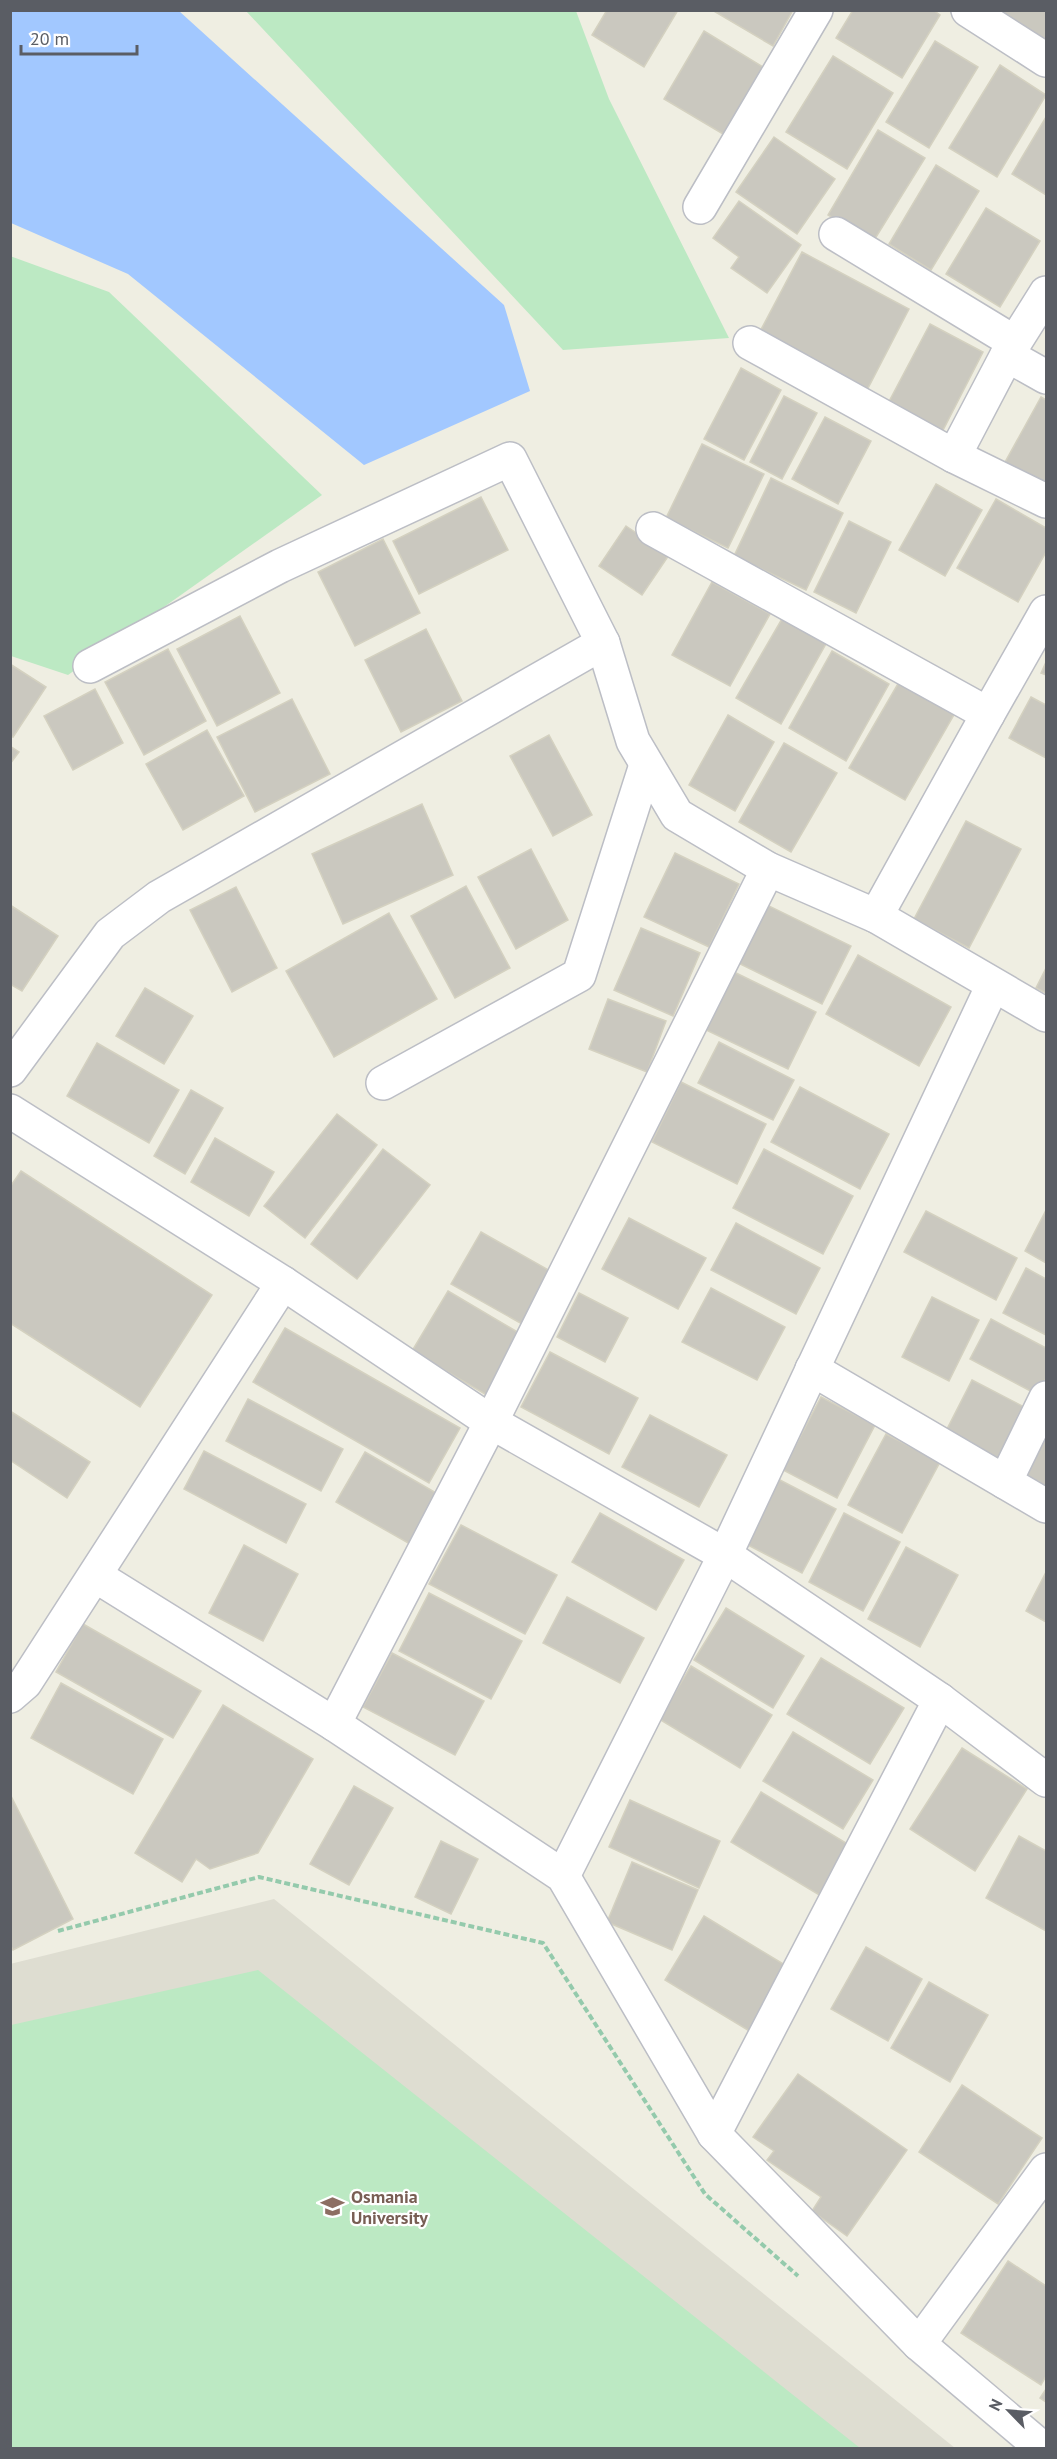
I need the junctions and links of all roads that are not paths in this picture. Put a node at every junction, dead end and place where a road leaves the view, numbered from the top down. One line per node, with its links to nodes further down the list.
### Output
1 (816, 10): 4 (street)
2 (968, 10): 3 (street)
3 (1047, 60)
4 (700, 207)
5 (836, 234): 8 (street)
6 (1047, 293): 8 (street)
7 (750, 343): 10 (street)
8 (1010, 349): 9 (street); 10 (street)
9 (1047, 377)
10 (954, 456): 11 (street)
11 (1047, 501)
12 (653, 529): 16 (street)
13 (1047, 612): 16 (street)
14 (603, 643): 15 (street); 17 (street); 22 (street)
15 (90, 666)
16 (988, 714): 19 (street)
17 (646, 765): 18 (street); 23 (street)
18 (768, 869): 19 (street); 28 (street)
19 (876, 916): 20 (street)
20 (993, 985): 21 (street); 26 (street)
21 (1047, 1015)
22 (10, 1070)
23 (383, 1083)
24 (10, 1111): 25 (street)
25 (283, 1284): 28 (street); 32 (street)
26 (812, 1369): 29 (street); 31 (street)
27 (1047, 1398): 29 (street)
28 (491, 1422): 31 (street); 35 (street)
29 (1005, 1482): 30 (street)
30 (1047, 1506)
31 (725, 1555): 34 (street); 37 (street)
32 (96, 1576): 33 (street); 35 (street)
33 (10, 1696)
34 (940, 1700): 36 (street); 38 (street)
35 (334, 1724): 37 (street)
36 (1047, 1780)
37 (563, 1876): 38 (street)
38 (714, 2134): 40 (street)
39 (1047, 2170): 40 (street)
40 (919, 2344): 41 (street)
41 (1042, 2448)

